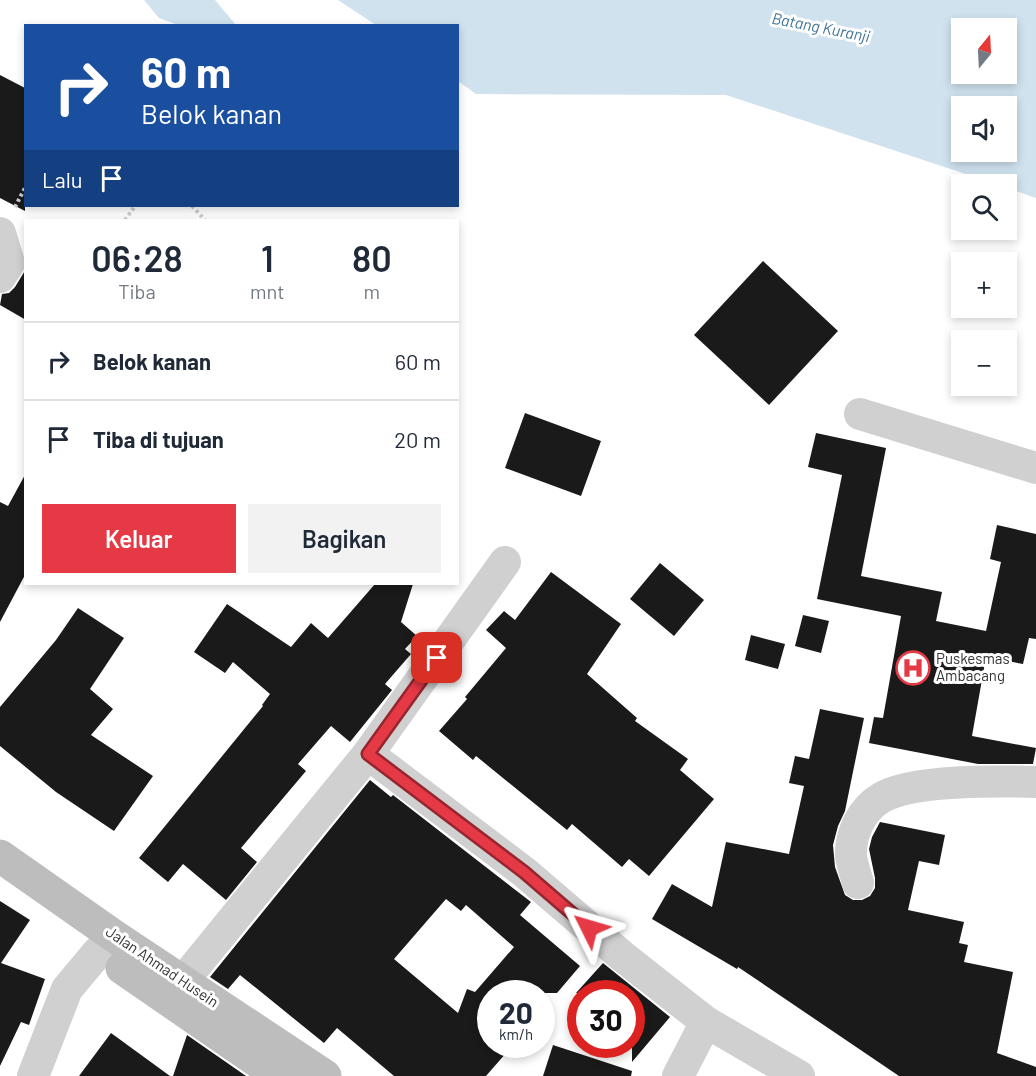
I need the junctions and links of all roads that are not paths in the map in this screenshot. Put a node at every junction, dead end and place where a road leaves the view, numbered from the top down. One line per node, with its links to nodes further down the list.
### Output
1 (0, 232): 2 (street)
2 (0, 277)
3 (860, 414): 4 (street)
4 (1036, 468)
5 (505, 562): 6 (street)
6 (368, 754): 12 (street); 13 (street)
7 (1036, 782): 10 (street)
8 (0, 856): 12 (main road, Jalan Ahmad Husein)
9 (0, 882): 11 (main road, Jalan Ahmad Husein)
10 (858, 883)
11 (98, 952): 14 (street); 15 (main road, Jalan Ahmad Husein)
12 (183, 981): 16 (main road, Jalan Ahmad Husein)
13 (706, 1022): 17 (street); 18 (street)
14 (33, 1076)
15 (279, 1076)
16 (325, 1076)
17 (678, 1076)
18 (799, 1076)

